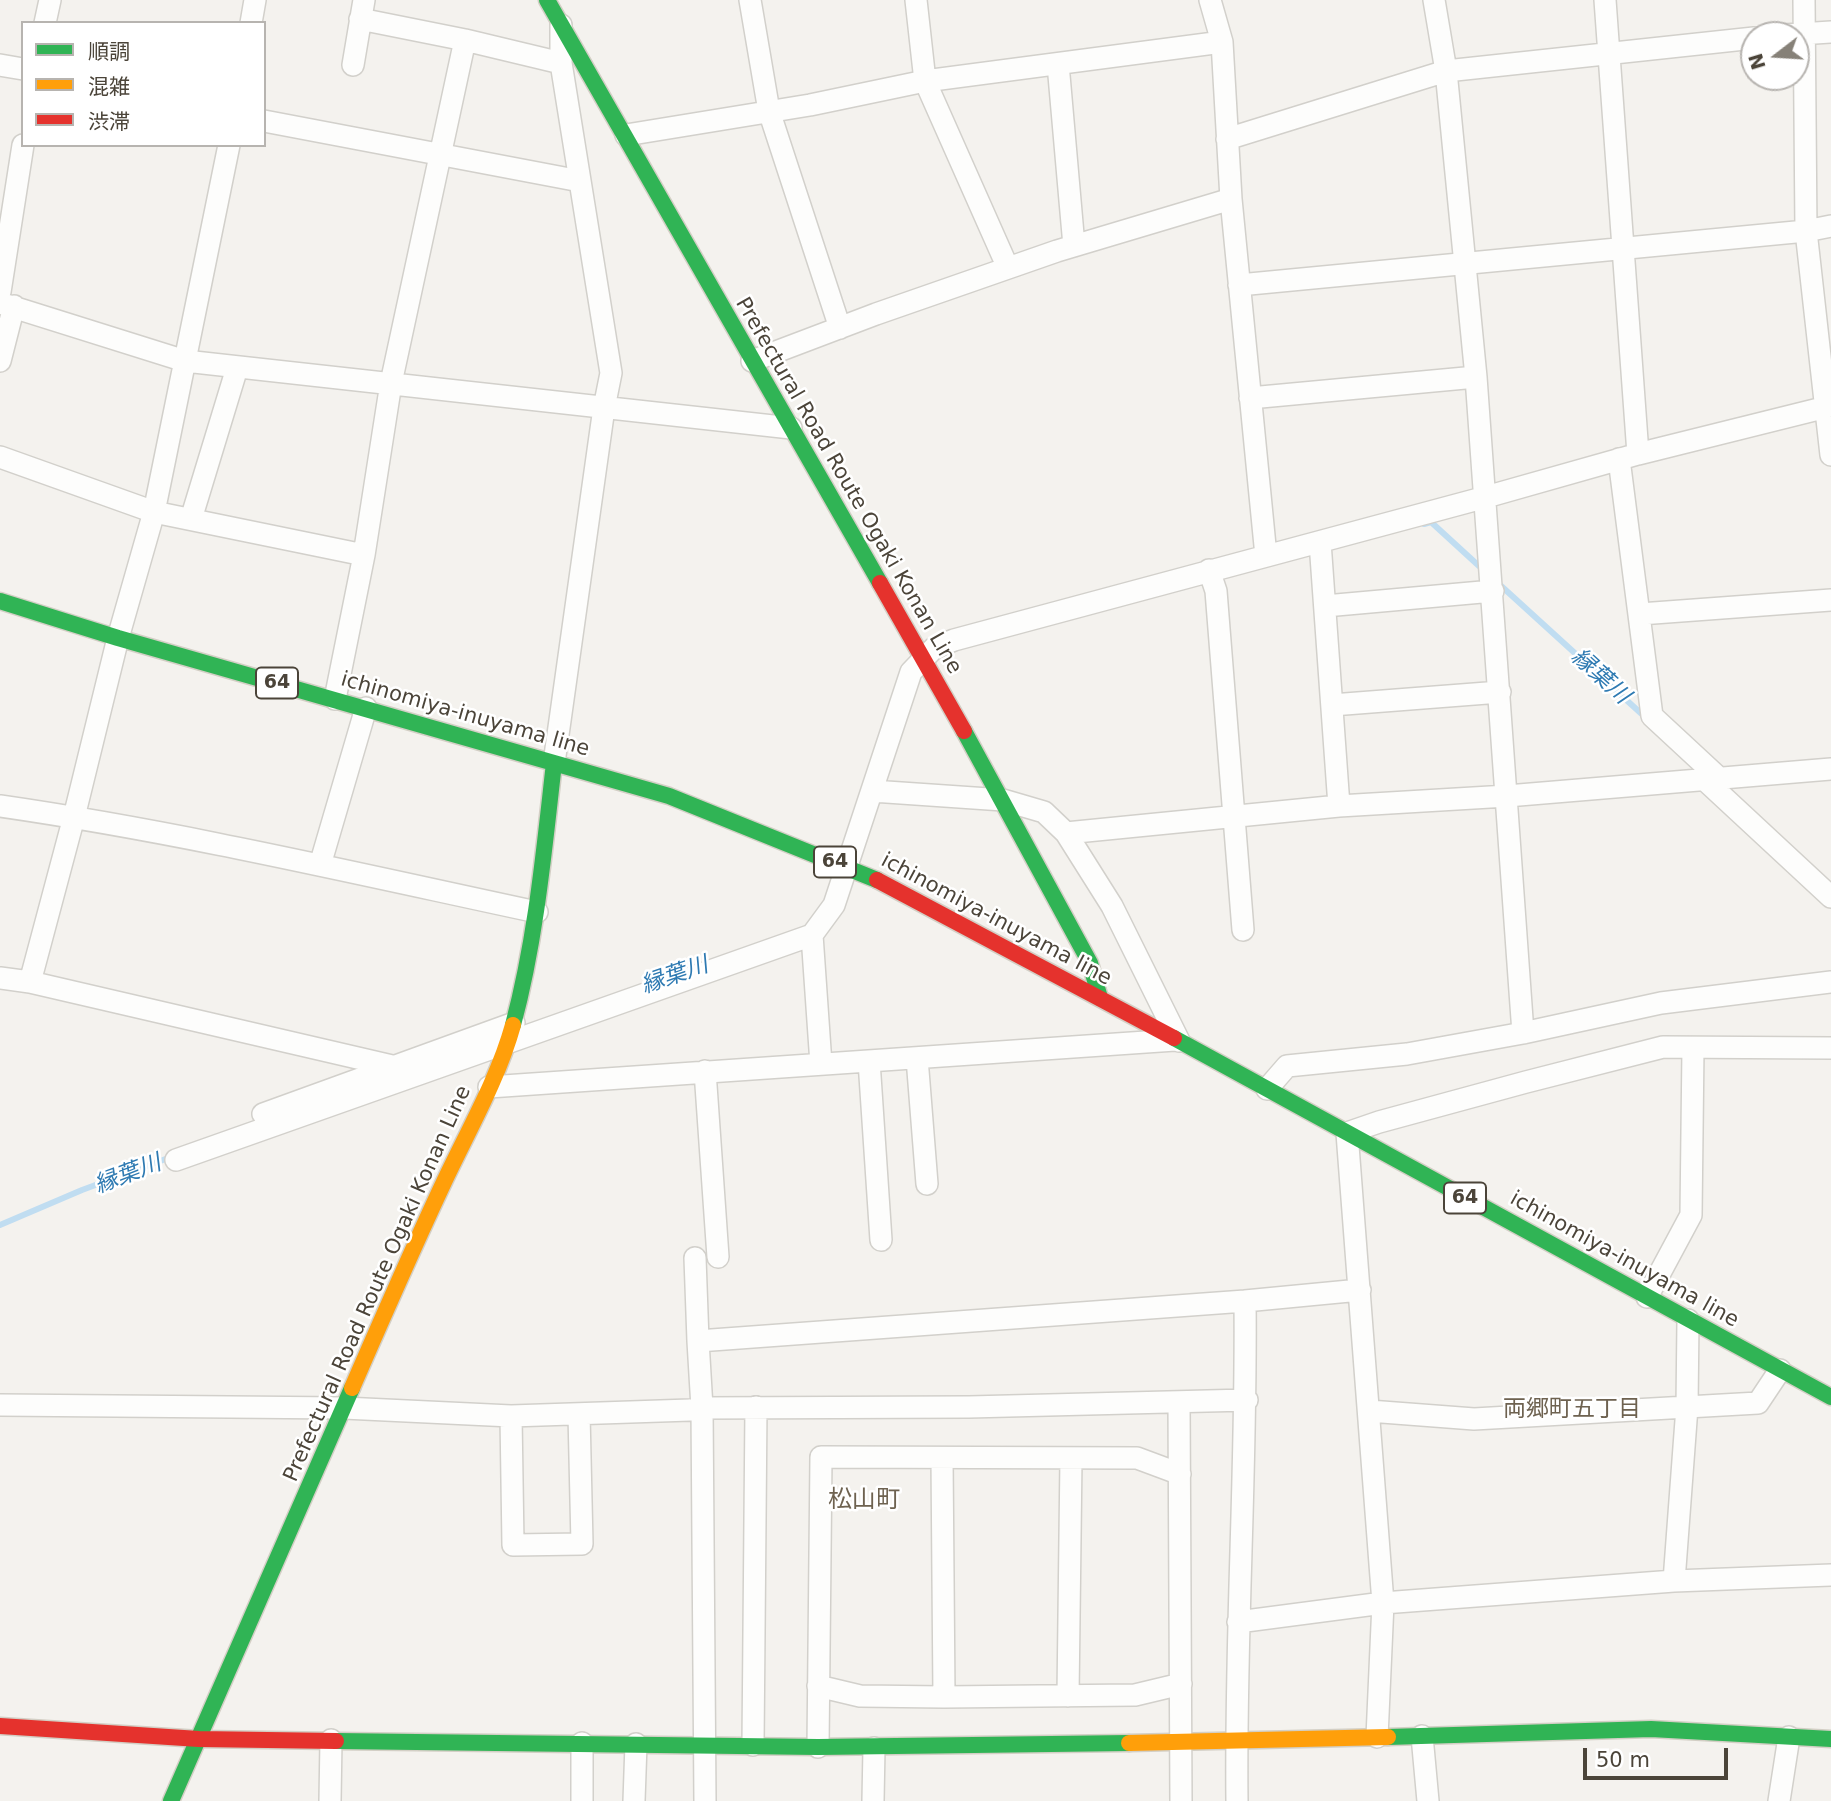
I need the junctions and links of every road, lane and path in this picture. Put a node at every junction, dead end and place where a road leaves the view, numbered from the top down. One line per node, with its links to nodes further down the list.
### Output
1 (50, 0): 11 (street)
2 (255, 0): 12 (street)
3 (547, 0): 14 (main road, Prefectural Road Route Ogaki Konan Line)
4 (750, 0): 29 (street)
5 (916, 0): 27 (street)
6 (1210, 0): 19 (street)
7 (1434, 0): 26 (street)
8 (1605, 0): 20 (street)
9 (1804, 0): 13 (street)
10 (362, 10): 17 (street); 24 (street)
11 (45, 21)
12 (251, 21)
13 (1798, 21)
14 (561, 26): 21 (street); 31 (main road, Prefectural Road Route Ogaki Konan Line)
15 (1831, 32): 16 (street)
16 (1810, 33)
17 (465, 40): 21 (street); 35 (street)
18 (1740, 40): 20 (street)
19 (1222, 41): 22 (street); 32 (street)
20 (1609, 54): 26 (street); 41 (street)
21 (561, 63): 36 (street)
22 (1058, 64): 27 (street); 40 (street)
23 (0, 65): 25 (street)
24 (353, 65)
25 (21, 69)
26 (1446, 71): 32 (street); 42 (street)
27 (925, 81): 29 (street); 43 (street)
28 (1797, 91): 39 (street)
29 (769, 111): 31 (street); 46 (street)
30 (266, 121): 35 (street)
31 (626, 135): 48 (main road, Prefectural Road Route Ogaki Konan Line)
32 (1227, 139): 37 (street)
33 (23, 147): 45 (street)
34 (229, 147): 47 (street)
35 (440, 154): 36 (street); 52 (street)
36 (580, 181): 55 (street)
37 (1231, 199): 40 (street); 44 (street)
38 (1831, 226): 39 (street)
39 (1806, 231): 41 (street); 54 (street)
40 (1074, 246): 43 (street)
41 (1623, 249): 42 (street); 58 (street)
42 (1466, 262): 44 (street); 51 (street)
43 (1008, 268): 46 (street)
44 (1239, 285): 53 (street)
45 (5, 301): 47 (street); 49 (street)
46 (840, 328): 48 (street)
47 (185, 361): 50 (street); 61 (street)
48 (752, 361): 56 (main road, Prefectural Road Route Ogaki Konan Line)
49 (0, 362)
50 (237, 368): 52 (street); 62 (street)
51 (1476, 377): 53 (street); 60 (street)
52 (391, 383): 55 (street); 64 (street)
53 (1250, 398): 65 (street)
54 (1828, 407): 57 (street); 58 (street)
55 (604, 408): 56 (street); 78 (street)
56 (791, 428): 73 (main road, Prefectural Road Route Ogaki Konan Line)
57 (1831, 455)
58 (1628, 456): 60 (street); 71 (street)
59 (0, 457): 61 (street)
60 (1486, 497): 63 (street); 67 (street)
61 (154, 512): 62 (street); 72 (street)
62 (191, 519): 64 (street)
63 (1320, 542): 65 (street); 70 (street)
64 (364, 555): 75 (street)
65 (1266, 556): 66 (street)
66 (1209, 570): 73 (street); 86 (street)
67 (1493, 591): 70 (street); 74 (street)
68 (1831, 600): 71 (street)
69 (0, 601): 72 (main road, ichinomiya-inuyama line / 64)
70 (1325, 606): 76 (street)
71 (1640, 614): 80 (street)
72 (118, 638): 75 (main road, ichinomiya-inuyama line / 64); 87 (street)
73 (922, 658): 81 (street); 83 (main road, Prefectural Road Route Ogaki Konan Line)
74 (1500, 692): 76 (street); 82 (street)
75 (335, 699): 77 (main road, ichinomiya-inuyama line / 64)
76 (1332, 705): 85 (street)
77 (366, 708): 78 (main road, ichinomiya-inuyama line / 64); 89 (street)
78 (554, 764): 90 (main road, ichinomiya-inuyama line / 64); 92 (main road, Prefectural Road Route Ogaki Konan Line)
79 (1831, 769): 80 (street)
80 (1713, 780): 82 (street); 91 (street)
81 (872, 791): 83 (street); 90 (street)
82 (1507, 796): 85 (street); 100 (street)
83 (1003, 800): 88 (street); 98 (main road, Prefectural Road Route Ogaki Konan Line)
84 (0, 806): 87 (street)
85 (1339, 806): 86 (street)
86 (1234, 815): 88 (street); 93 (street)
87 (74, 817): 89 (street); 96 (street)
88 (1066, 833): 101 (street)
89 (320, 865): 92 (street)
90 (848, 867): 94 (street); 98 (main road, ichinomiya-inuyama line / 64)
91 (1831, 897)
92 (537, 912): 99 (main road, Prefectural Road Route Ogaki Konan Line)
93 (1244, 930)
94 (812, 935): 99 (street); 106 (street)
95 (0, 978): 96 (street)
96 (30, 982): 108 (street)
97 (1831, 982): 100 (street)
98 (1100, 998): 101 (main road, ichinomiya-inuyama line / 64)
99 (511, 1032): 108 (street); 109 (main road, Prefectural Road Route Ogaki Konan Line)
100 (1523, 1033): 110 (street)
101 (1177, 1041): 104 (street); 110 (main road, ichinomiya-inuyama line / 64)
102 (1693, 1048): 103 (street); 112 (street); 120 (street)
103 (1831, 1048)
104 (916, 1058): 105 (street); 115 (street)
105 (869, 1061): 106 (street); 116 (street)
106 (821, 1064): 107 (street)
107 (705, 1071): 109 (street); 117 (street)
108 (389, 1076): 111 (street)
109 (489, 1087): 131 (main road, Prefectural Road Route Ogaki Konan Line)
110 (1267, 1089): 112 (main road, ichinomiya-inuyama line / 64)
111 (271, 1118): 113 (street); 114 (street)
112 (1347, 1133): 119 (street); 120 (main road, ichinomiya-inuyama line / 64)
113 (206, 1135)
114 (176, 1160)
115 (927, 1184)
116 (881, 1240)
117 (719, 1257)
118 (695, 1258): 123 (street)
119 (1360, 1290): 121 (street); 133 (street)
120 (1647, 1297): 122 (main road, ichinomiya-inuyama line / 64)
121 (1245, 1301): 123 (street); 126 (street)
122 (1688, 1320): 124 (main road, ichinomiya-inuyama line / 64); 130 (street)
123 (698, 1340): 132 (street)
124 (1780, 1370): 125 (main road, ichinomiya-inuyama line / 64); 130 (street)
125 (1831, 1396)
126 (1247, 1400): 127 (street); 142 (street)
127 (1179, 1402): 129 (street); 138 (street)
128 (0, 1405): 131 (street)
129 (756, 1407): 132 (street); 159 (street)
130 (1687, 1407): 133 (street); 140 (street)
131 (344, 1408): 135 (street); 152 (main road, Prefectural Road Route Ogaki Konan Line)
132 (702, 1408): 134 (street); 158 (street)
133 (1369, 1411): 141 (street)
134 (579, 1414): 135 (street); 135 (street)
135 (511, 1416)
136 (942, 1458): 137 (street); 144 (street); 146 (street)
137 (1071, 1458): 138 (street); 145 (street)
138 (1180, 1474): 143 (street)
139 (1831, 1575): 140 (street)
140 (1674, 1581): 141 (street)
141 (1382, 1603): 142 (street); 149 (street)
142 (1238, 1622): 154 (street)
143 (1181, 1684): 145 (street); 155 (street)
144 (818, 1686): 146 (street); 160 (street)
145 (1068, 1696): 146 (street)
146 (944, 1697)
147 (0, 1726): 152 (main road)
148 (1422, 1736): 149 (main road); 150 (main road); 170 (street)
149 (1377, 1737): 154 (main road)
150 (1789, 1737): 151 (main road); 171 (street)
151 (1831, 1737)
152 (199, 1739): 153 (main road); 162 (main road, Prefectural Road Route Ogaki Konan Line)
153 (331, 1741): 156 (main road); 163 (street)
154 (1236, 1741): 155 (main road); 169 (street)
155 (1181, 1742): 161 (main road); 168 (street)
156 (582, 1743): 157 (main road); 164 (street)
157 (636, 1744): 158 (main road); 165 (street)
158 (706, 1744): 159 (main road); 166 (street)
159 (753, 1745): 160 (main road)
160 (818, 1748): 161 (main road)
161 (874, 1748): 167 (street)
162 (171, 1801)
163 (330, 1801)
164 (582, 1801)
165 (634, 1801)
166 (705, 1801)
167 (873, 1801)
168 (1181, 1801)
169 (1237, 1801)
170 (1428, 1801)
171 (1779, 1801)

